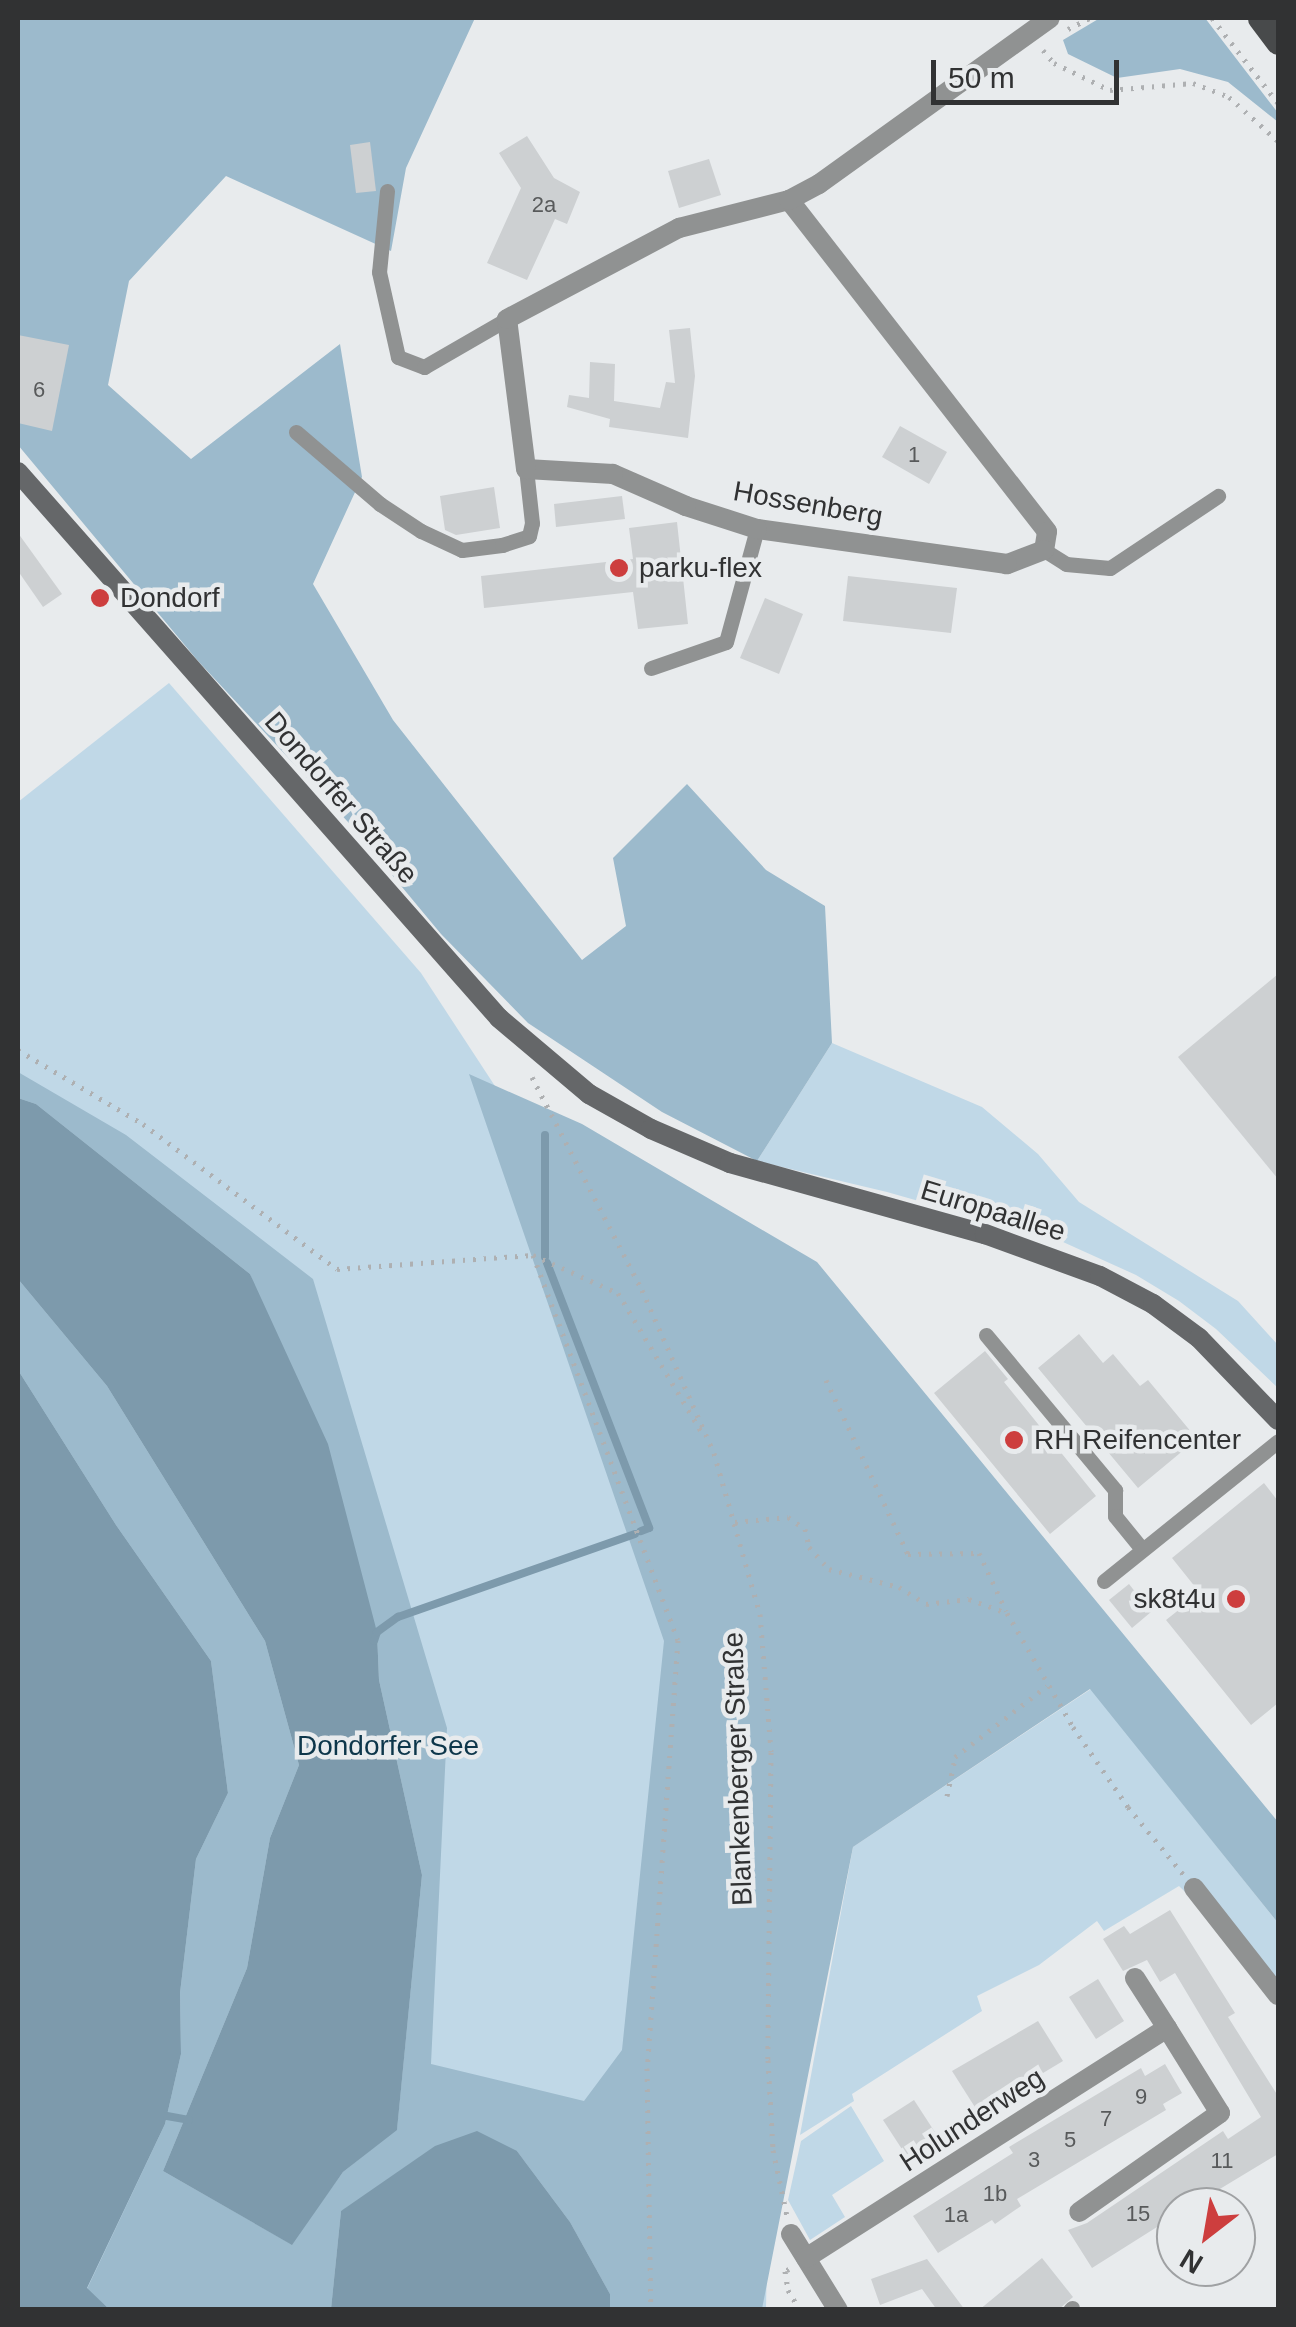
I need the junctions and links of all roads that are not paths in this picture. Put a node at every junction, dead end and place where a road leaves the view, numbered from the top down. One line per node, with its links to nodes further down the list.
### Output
1 (1050, 18): 5 (street)
2 (1260, 18): 3 (main road)
3 (1278, 42)
4 (388, 191): 6 (lane)
5 (789, 200): 6 (street); 12 (street)
6 (507, 319): 8 (street)
7 (296, 432): 8 (lane)
8 (526, 469): 11 (street, Hossenberg)
9 (18, 472): 14 (main road, Dondorfer Straße)
10 (1218, 496): 12 (lane)
11 (757, 529): 12 (street, Hossenberg); 13 (lane)
12 (1044, 550)
13 (651, 668)
14 (651, 1130): 16 (main road, Europaallee)
15 (986, 1336): 18 (lane)
16 (1278, 1420)
17 (1278, 1441): 18 (lane)
18 (1141, 1548): 19 (lane)
19 (1104, 1582)
20 (1194, 1888): 22 (street)
21 (1135, 1978): 23 (street)
22 (1278, 1995)
23 (1167, 2028): 24 (street); 26 (street, Holunderweg)
24 (1078, 2212)
25 (791, 2234): 26 (street)
26 (806, 2258): 27 (street)
27 (838, 2310)

